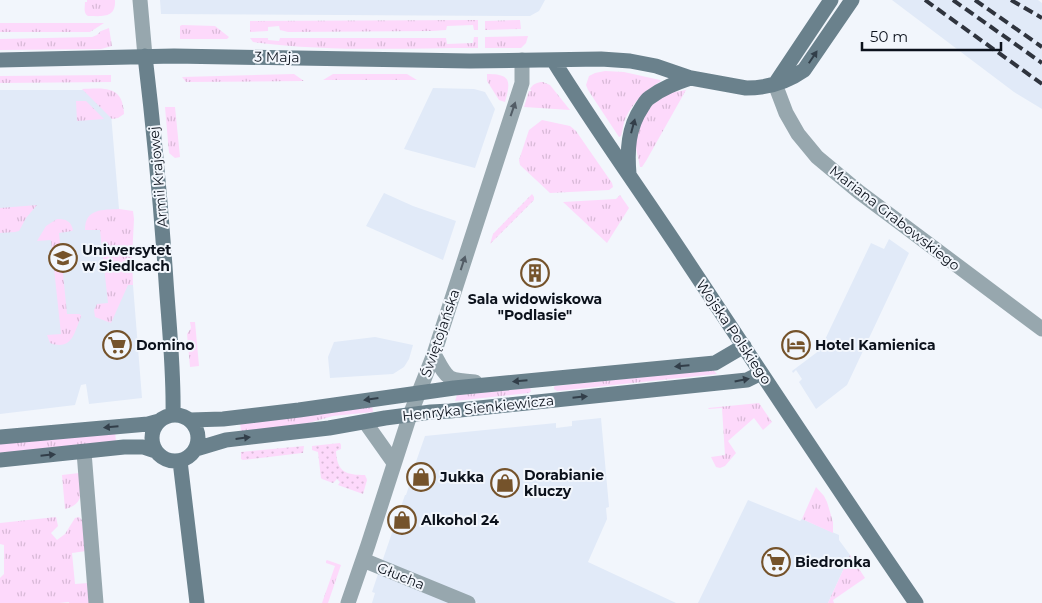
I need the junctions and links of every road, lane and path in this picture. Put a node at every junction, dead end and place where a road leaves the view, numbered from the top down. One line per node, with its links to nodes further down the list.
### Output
1 (140, 0): 4 (street, Armii Krajowej)
2 (831, 0): 9 (street)
3 (852, 0): 9 (street, 3 Maja, one-way to 3)
4 (145, 56): 5 (street, 3 Maja); 6 (street, 3 Maja); 19 (street, Armii Krajowej)
5 (0, 60)
6 (522, 60): 7 (street, 3 Maja); 13 (street, Świętojańska, one-way to 6)
7 (554, 60): 8 (street, 3 Maja); 10 (street, Wojska Polskiego)
8 (691, 78): 9 (street, 3 Maja); 10 (street, one-way to 8)
9 (775, 84): 11 (street, Mariana Grabowskiego)
10 (629, 174): 12 (street, Wojska Polskiego)
11 (1042, 330)
12 (744, 346): 14 (street, Wojska Polskiego); 15 (street, Henryka Sienkiewicza, one-way to 15)
13 (434, 354): 16 (street); 17 (street, Świętojańska)
14 (761, 373): 18 (street, Henryka Sienkiewicza, one-way to 14); 36 (street, Wojska Polskiego)
15 (541, 379): 16 (street, Henryka Sienkiewicza, one-way to 16); 18 (street)
16 (492, 384): 17 (street, Henryka Sienkiewicza)
17 (419, 392): 20 (street, Świętojańska); 21 (street, Henryka Sienkiewicza, one-way to 21)
18 (543, 401): 20 (street, Henryka Sienkiewicza)
19 (173, 415): 21 (street); 22 (street)
20 (410, 415): 23 (street, Henryka Sienkiewicza); 30 (street, Świętojańska)
21 (190, 420): 25 (street)
22 (159, 421): 24 (street, one-way to 24); 26 (street)
23 (365, 422): 25 (street, Henryka Sienkiewicza, one-way to 23); 30 (street)
24 (0, 437)
25 (196, 449): 29 (street)
26 (155, 451): 27 (street); 29 (street)
27 (84, 452): 28 (street, one-way to 27); 32 (street)
28 (0, 460)
29 (180, 461): 33 (street)
30 (394, 463): 31 (street, Świętojańska)
31 (363, 560): 34 (street, Świętojańska); 35 (street, Głucha)
32 (96, 603)
33 (197, 603)
34 (348, 603)
35 (468, 603)
36 (916, 603)

